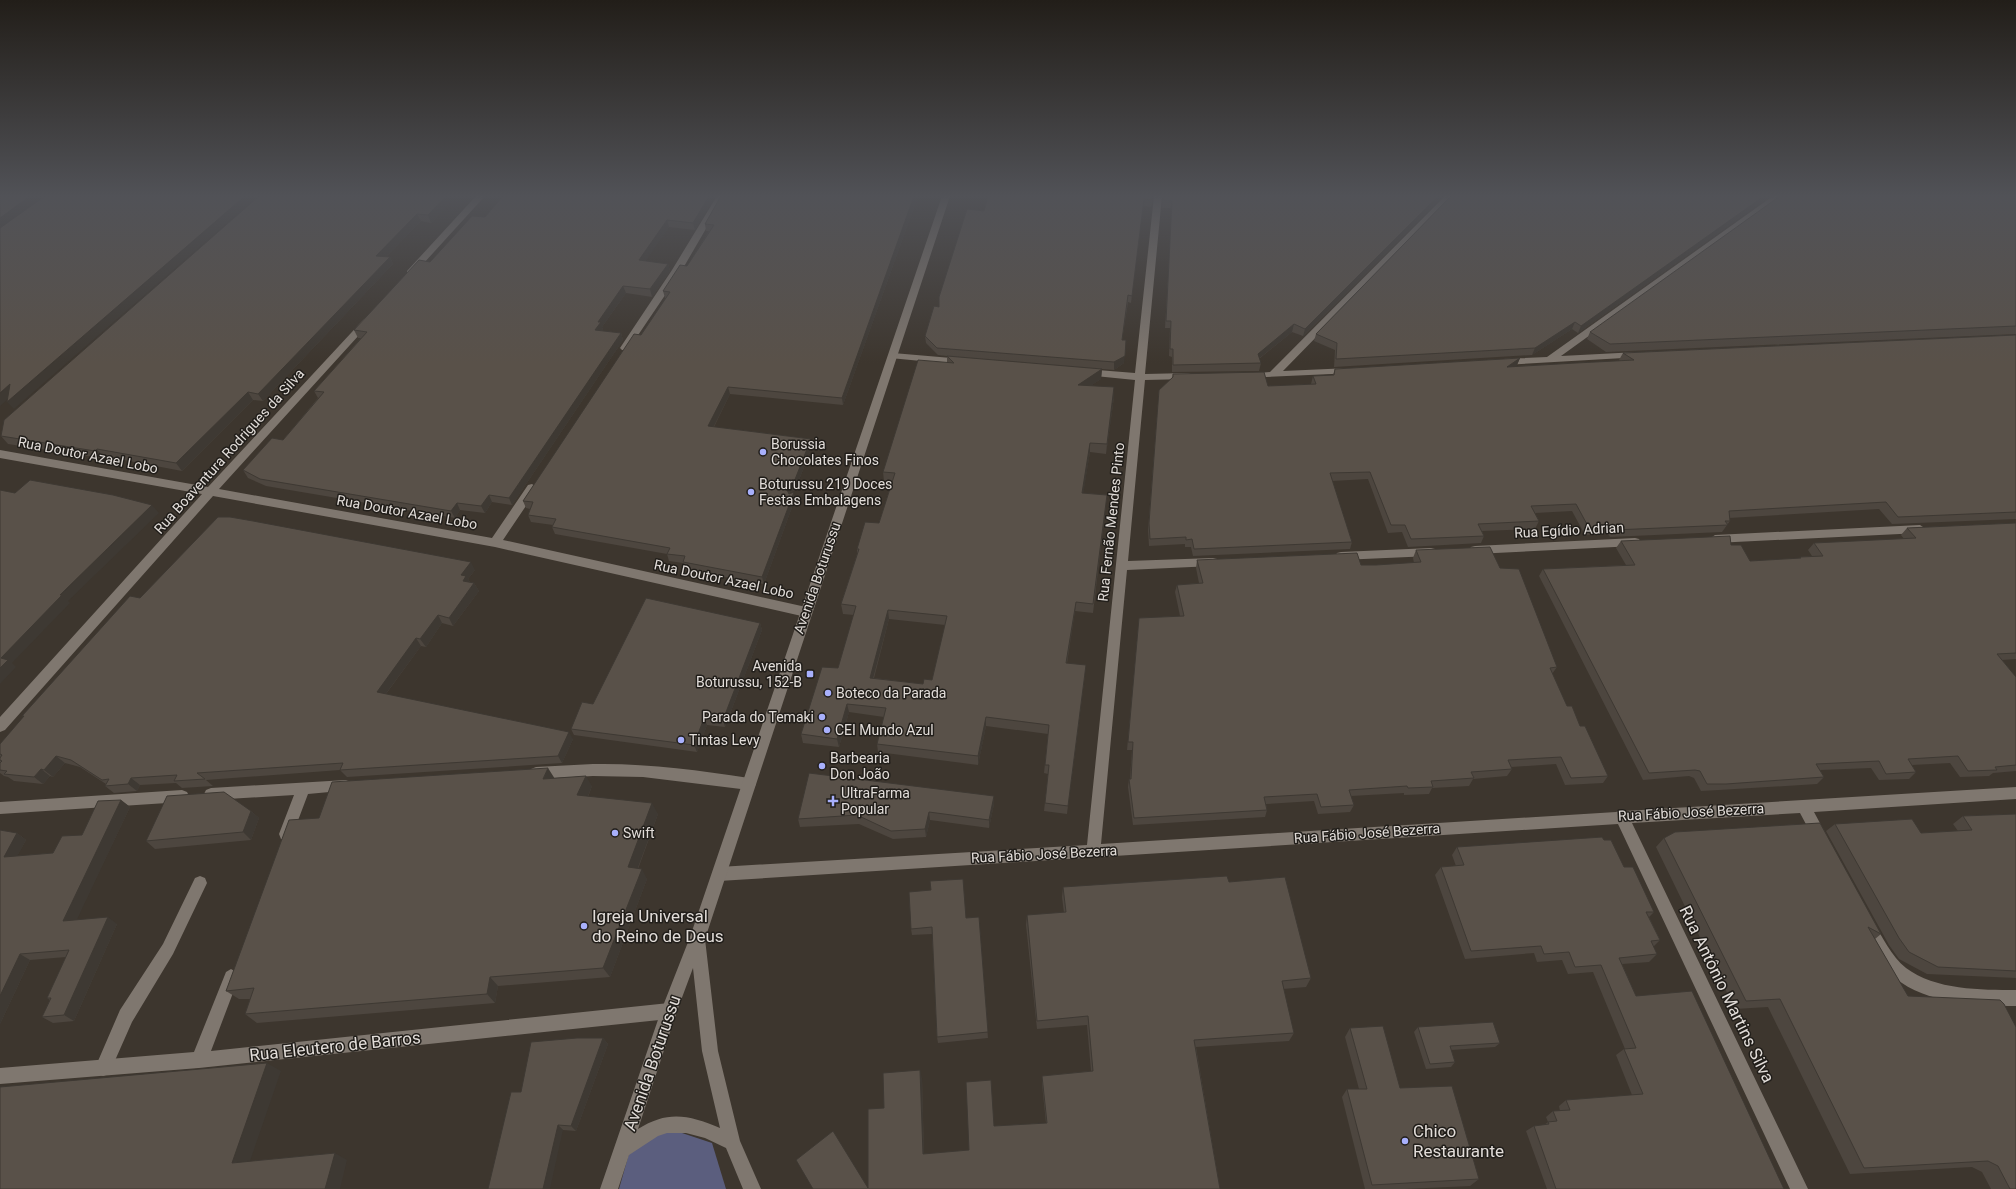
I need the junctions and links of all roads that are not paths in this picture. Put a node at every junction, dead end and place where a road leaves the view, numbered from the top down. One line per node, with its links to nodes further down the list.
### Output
1 (430, 251): 7 (street)
2 (688, 251): 9 (street)
3 (928, 251): 11 (street, Avenida Boturussu)
4 (1152, 251): 20 (street, Rua Fernão Mendes Pinto)
5 (1395, 251): 17 (street)
6 (1701, 251): 12 (street)
7 (401, 283)
8 (374, 312): 23 (street, Rua Boaventura Rodrigues da Silva)
9 (620, 355)
10 (1645, 355): 12 (street)
11 (893, 356): 13 (street); 33 (street, Avenida Boturussu)
12 (1550, 359): 14 (street)
13 (970, 362)
14 (1495, 362)
15 (1360, 370): 17 (street)
16 (1078, 371): 20 (street)
17 (1273, 375): 19 (street)
18 (1203, 376): 20 (street)
19 (1242, 376)
20 (1140, 377): 32 (street, Rua Fernão Mendes Pinto)
21 (0, 454): 23 (street, Rua Doutor Azael Lobo)
22 (538, 478): 27 (street)
23 (209, 493): 27 (street, Rua Doutor Azael Lobo); 34 (street, Rua Boaventura Rodrigues da Silva)
24 (1928, 529): 25 (street)
25 (1705, 539)
26 (1649, 542): 28 (street, Rua Egídio Adrian)
27 (495, 543): 33 (street, Rua Doutor Azael Lobo)
28 (1466, 550)
29 (1442, 551): 30 (street)
30 (1330, 556)
31 (1226, 561): 32 (street)
32 (1122, 566): 44 (street, Rua Fernão Mendes Pinto)
33 (806, 612): 36 (street, Avenida Boturussu)
34 (0, 726)
35 (521, 774): 36 (street)
36 (749, 784): 46 (street, Avenida Boturussu)
37 (358, 785): 38 (street)
38 (303, 788): 41 (street); 43 (street)
39 (2016, 793): 40 (street, Rua Fábio José Bezerra)
40 (1804, 806): 42 (street, Rua Fábio José Bezerra); 45 (street)
41 (0, 808)
42 (1621, 816): 44 (street, Rua Fábio José Bezerra); 60 (street, Rua Antônio Martins Silva)
43 (282, 845)
44 (1093, 851): 46 (street, Rua Fábio José Bezerra)
45 (1829, 853)
46 (719, 874): 49 (street, Avenida Boturussu)
47 (200, 883): 54 (street)
48 (1862, 914): 51 (street)
49 (698, 937): 52 (street, Avenida Boturussu); 56 (street, Avenida Boturussu)
50 (235, 967): 53 (street)
51 (2016, 998)
52 (669, 1012): 53 (street, Rua Eleutero de Barros); 57 (street, Avenida Boturussu)
53 (199, 1060): 54 (street, Rua Eleutero de Barros)
54 (103, 1068): 55 (street, Rua Eleutero de Barros)
55 (0, 1076)
56 (732, 1142): 57 (street); 59 (street, Avenida Boturussu)
57 (622, 1150): 58 (street, Avenida Boturussu)
58 (610, 1189)
59 (752, 1189)
60 (1799, 1189)

